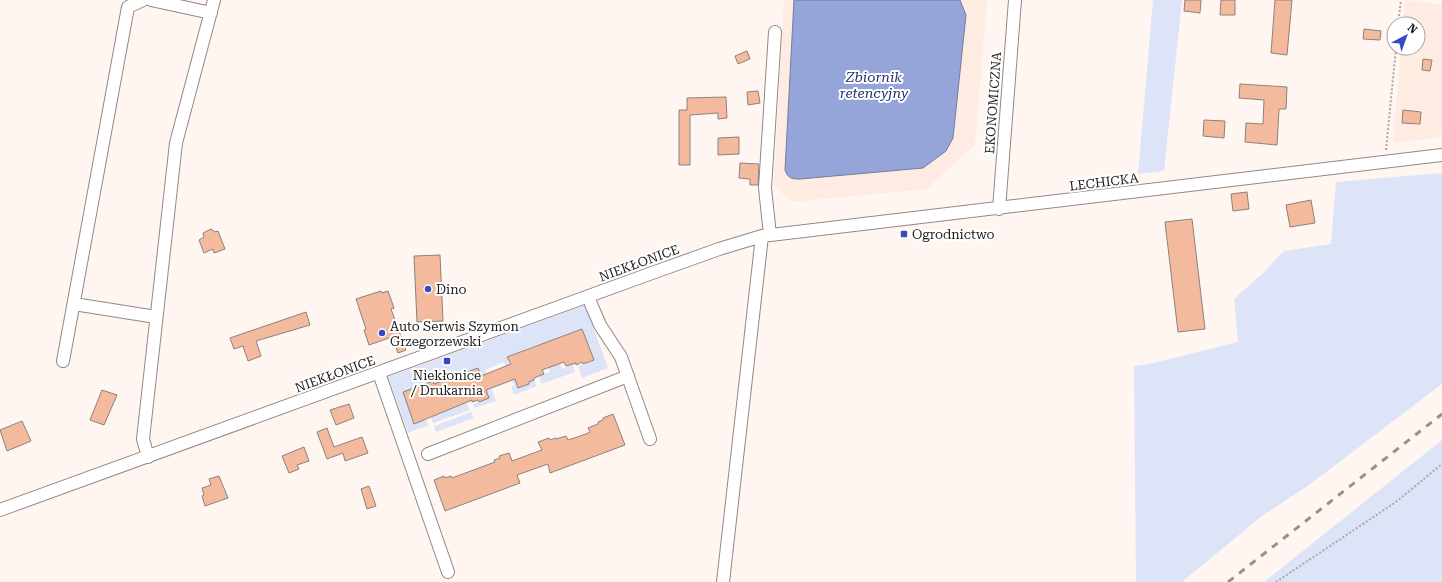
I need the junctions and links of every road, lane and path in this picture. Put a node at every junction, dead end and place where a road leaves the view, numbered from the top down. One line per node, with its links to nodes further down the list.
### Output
1 (143, 0): 15 (street)
2 (151, 0): 6 (street)
3 (214, 0): 6 (street)
4 (1015, 0): 12 (street, EKONOMICZNA)
5 (1400, 0): 7 (path)
6 (211, 12): 16 (street)
7 (1399, 16)
8 (775, 32): 13 (street)
9 (1395, 56): 11 (path)
10 (1442, 155): 11 (street, LECHICKA)
11 (1385, 162): 12 (street, LECHICKA)
12 (999, 209): 13 (street, LECHICKA)
13 (766, 236): 14 (street, NIEKŁONICE); 26 (street)
14 (588, 297): 18 (street, NIEKŁONICE); 19 (street)
15 (74, 304): 16 (street); 17 (street)
16 (156, 317): 22 (street)
17 (63, 361)
18 (378, 373): 22 (street, NIEKŁONICE); 25 (street)
19 (628, 376): 20 (street); 21 (street)
20 (650, 439)
21 (428, 454)
22 (148, 457): 24 (street, NIEKŁONICE)
23 (1442, 464): 27 (path)
24 (0, 510)
25 (448, 572)
26 (723, 582)
27 (1276, 582)

